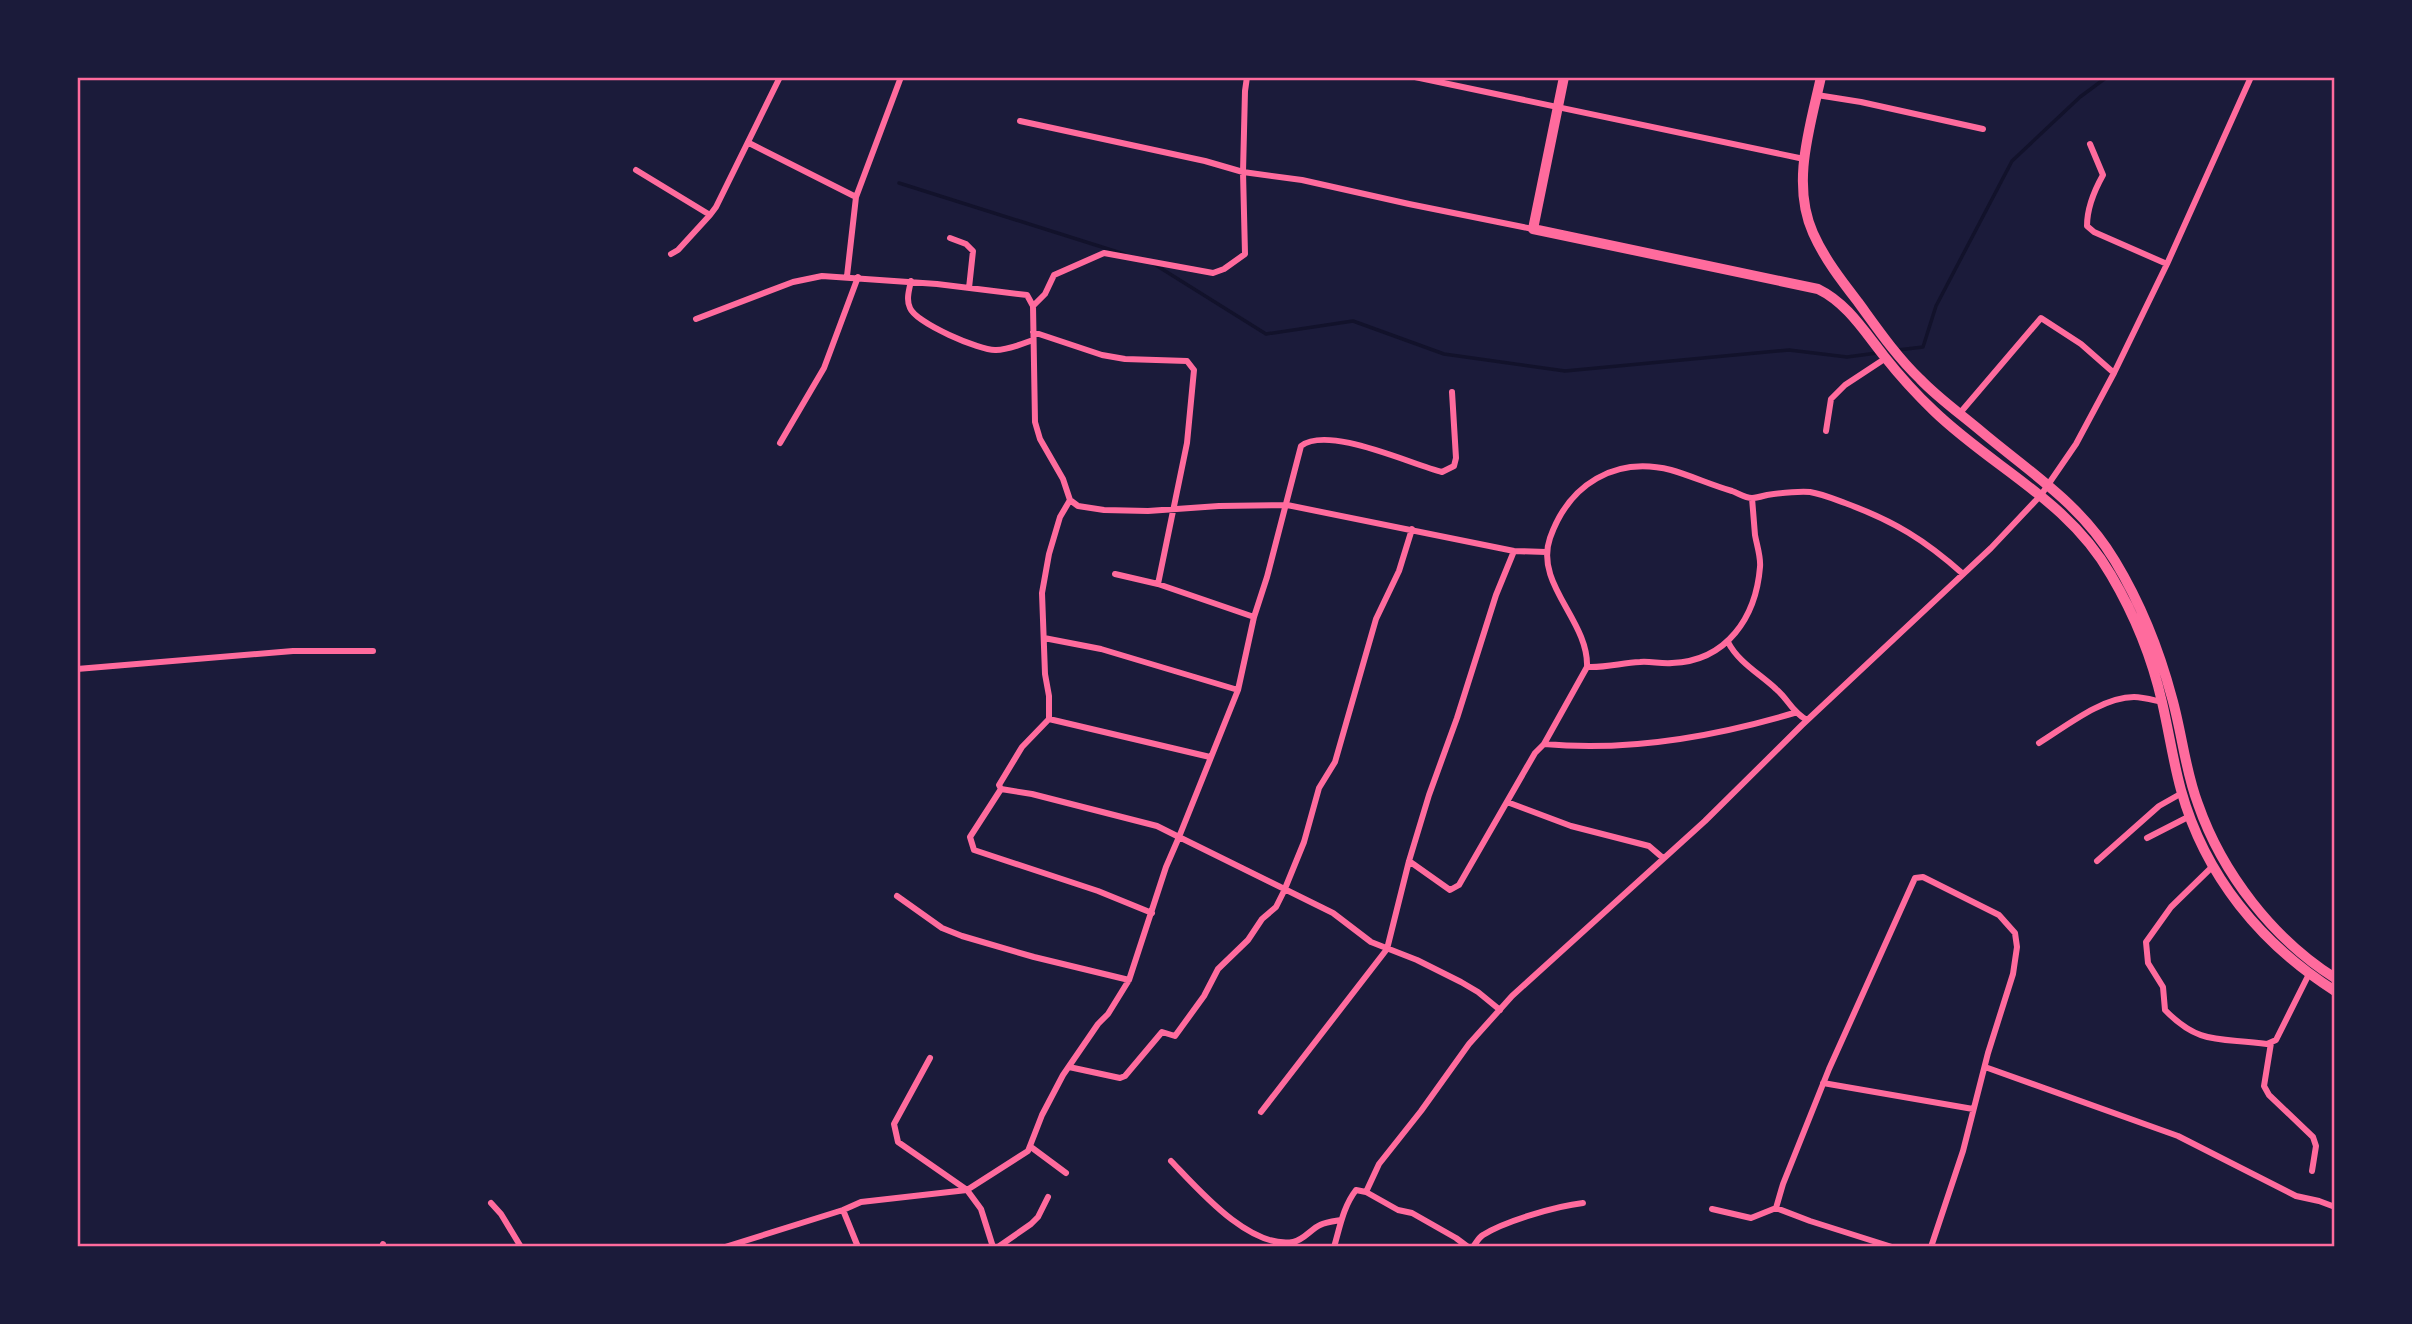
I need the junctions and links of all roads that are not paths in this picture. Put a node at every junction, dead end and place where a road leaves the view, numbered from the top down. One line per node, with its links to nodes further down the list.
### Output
1 (780, 77): 12 (street)
2 (901, 77): 17 (street)
3 (1247, 77): 16 (street)
4 (1415, 77): 9 (street)
5 (1564, 77): 9 (main road)
6 (1821, 77): 8 (main road)
7 (2251, 77): 22 (street)
8 (1817, 95): 11 (street); 14 (main road)
9 (1557, 107): 14 (street); 19 (main road)
10 (1020, 121): 16 (street)
11 (1983, 129)
12 (749, 143): 17 (street); 18 (street)
13 (2090, 144): 22 (street)
14 (1804, 159): 23 (main road)
15 (636, 170): 18 (street)
16 (1243, 172): 19 (street); 29 (street)
17 (856, 197): 24 (street)
18 (710, 215): 21 (street)
19 (1533, 229): 28 (main road)
20 (950, 238): 27 (street)
21 (671, 254)
22 (2167, 264): 34 (street)
23 (1837, 274): 28 (main road); 36 (main road)
24 (847, 276): 25 (street); 30 (street)
25 (859, 277): 26 (street); 38 (street)
26 (911, 281): 27 (street); 32 (street)
27 (970, 288): 29 (street)
28 (1818, 289): 33 (main road)
29 (1033, 306): 31 (street)
30 (696, 319)
31 (1033, 332): 32 (street); 44 (street)
32 (1033, 340): 42 (street)
33 (1885, 358): 37 (street); 40 (main road)
34 (2114, 373): 36 (street); 39 (street)
35 (1452, 392): 43 (street)
36 (1960, 413): 39 (main road)
37 (1826, 431)
38 (780, 443)
39 (2049, 484): 40 (street); 80 (main road)
40 (2041, 495): 49 (street); 58 (main road)
41 (1752, 498): 47 (street); 49 (street); 53 (street)
42 (1070, 499): 44 (street); 52 (street)
43 (1287, 505): 44 (street); 45 (street); 51 (street)
44 (1174, 510): 50 (street)
45 (1412, 530): 46 (street); 75 (street)
46 (1514, 551): 47 (street); 72 (street)
47 (1546, 552): 55 (street)
48 (1115, 574): 50 (street)
49 (1963, 574): 61 (street)
50 (1158, 584): 51 (street)
51 (1254, 617): 57 (street)
52 (1044, 638): 57 (street); 60 (street)
53 (1728, 642): 55 (street); 59 (street)
54 (373, 651): 56 (street)
55 (1587, 667): 63 (street)
56 (77, 669)
57 (1238, 690): 64 (street)
58 (2162, 702): 62 (street); 66 (main road)
59 (1794, 713): 61 (street); 63 (street)
60 (1049, 719): 64 (street); 65 (street)
61 (1807, 720): 71 (street)
62 (2039, 743)
63 (1544, 744): 67 (street)
64 (1210, 757): 69 (street)
65 (1001, 789): 69 (street); 77 (street)
66 (2182, 793): 68 (main road); 73 (street)
67 (1507, 802): 71 (street); 72 (street)
68 (2190, 816): 70 (street); 74 (main road)
69 (1179, 837): 75 (street); 77 (street)
70 (2147, 838)
71 (1663, 858): 83 (street)
72 (1409, 861): 78 (street)
73 (2097, 861)
74 (2212, 867): 79 (main road); 84 (street)
75 (1284, 891): 78 (street); 86 (street)
76 (897, 896): 81 (street)
77 (1152, 913): 81 (street)
78 (1387, 949): 83 (street); 90 (street)
79 (2309, 974): 82 (main road); 84 (street)
80 (2335, 978)
81 (1129, 980): 86 (street)
82 (2335, 991)
83 (1500, 1010): 96 (street)
84 (2271, 1043): 93 (street)
85 (930, 1058): 95 (street)
86 (1069, 1067): 91 (street)
87 (1985, 1067): 88 (street); 89 (street); 101 (street)
88 (1823, 1083): 89 (street); 100 (street)
89 (1973, 1109): 112 (street)
90 (1261, 1112)
91 (1031, 1147): 94 (street); 95 (street)
92 (1171, 1161): 104 (street)
93 (2312, 1171)
94 (1066, 1173)
95 (967, 1190): 103 (street); 108 (street)
96 (1366, 1192): 104 (street); 110 (street)
97 (1048, 1197): 108 (street)
98 (491, 1203): 105 (street)
99 (1583, 1203): 110 (street)
100 (1776, 1208): 102 (street); 111 (street)
101 (2335, 1208)
102 (1712, 1209)
103 (843, 1210): 106 (street); 107 (street)
104 (1341, 1220): 109 (street)
105 (520, 1247)
106 (725, 1247)
107 (858, 1247)
108 (996, 1247)
109 (1334, 1247)
110 (1470, 1247)
111 (1891, 1247)
112 (1931, 1247)

